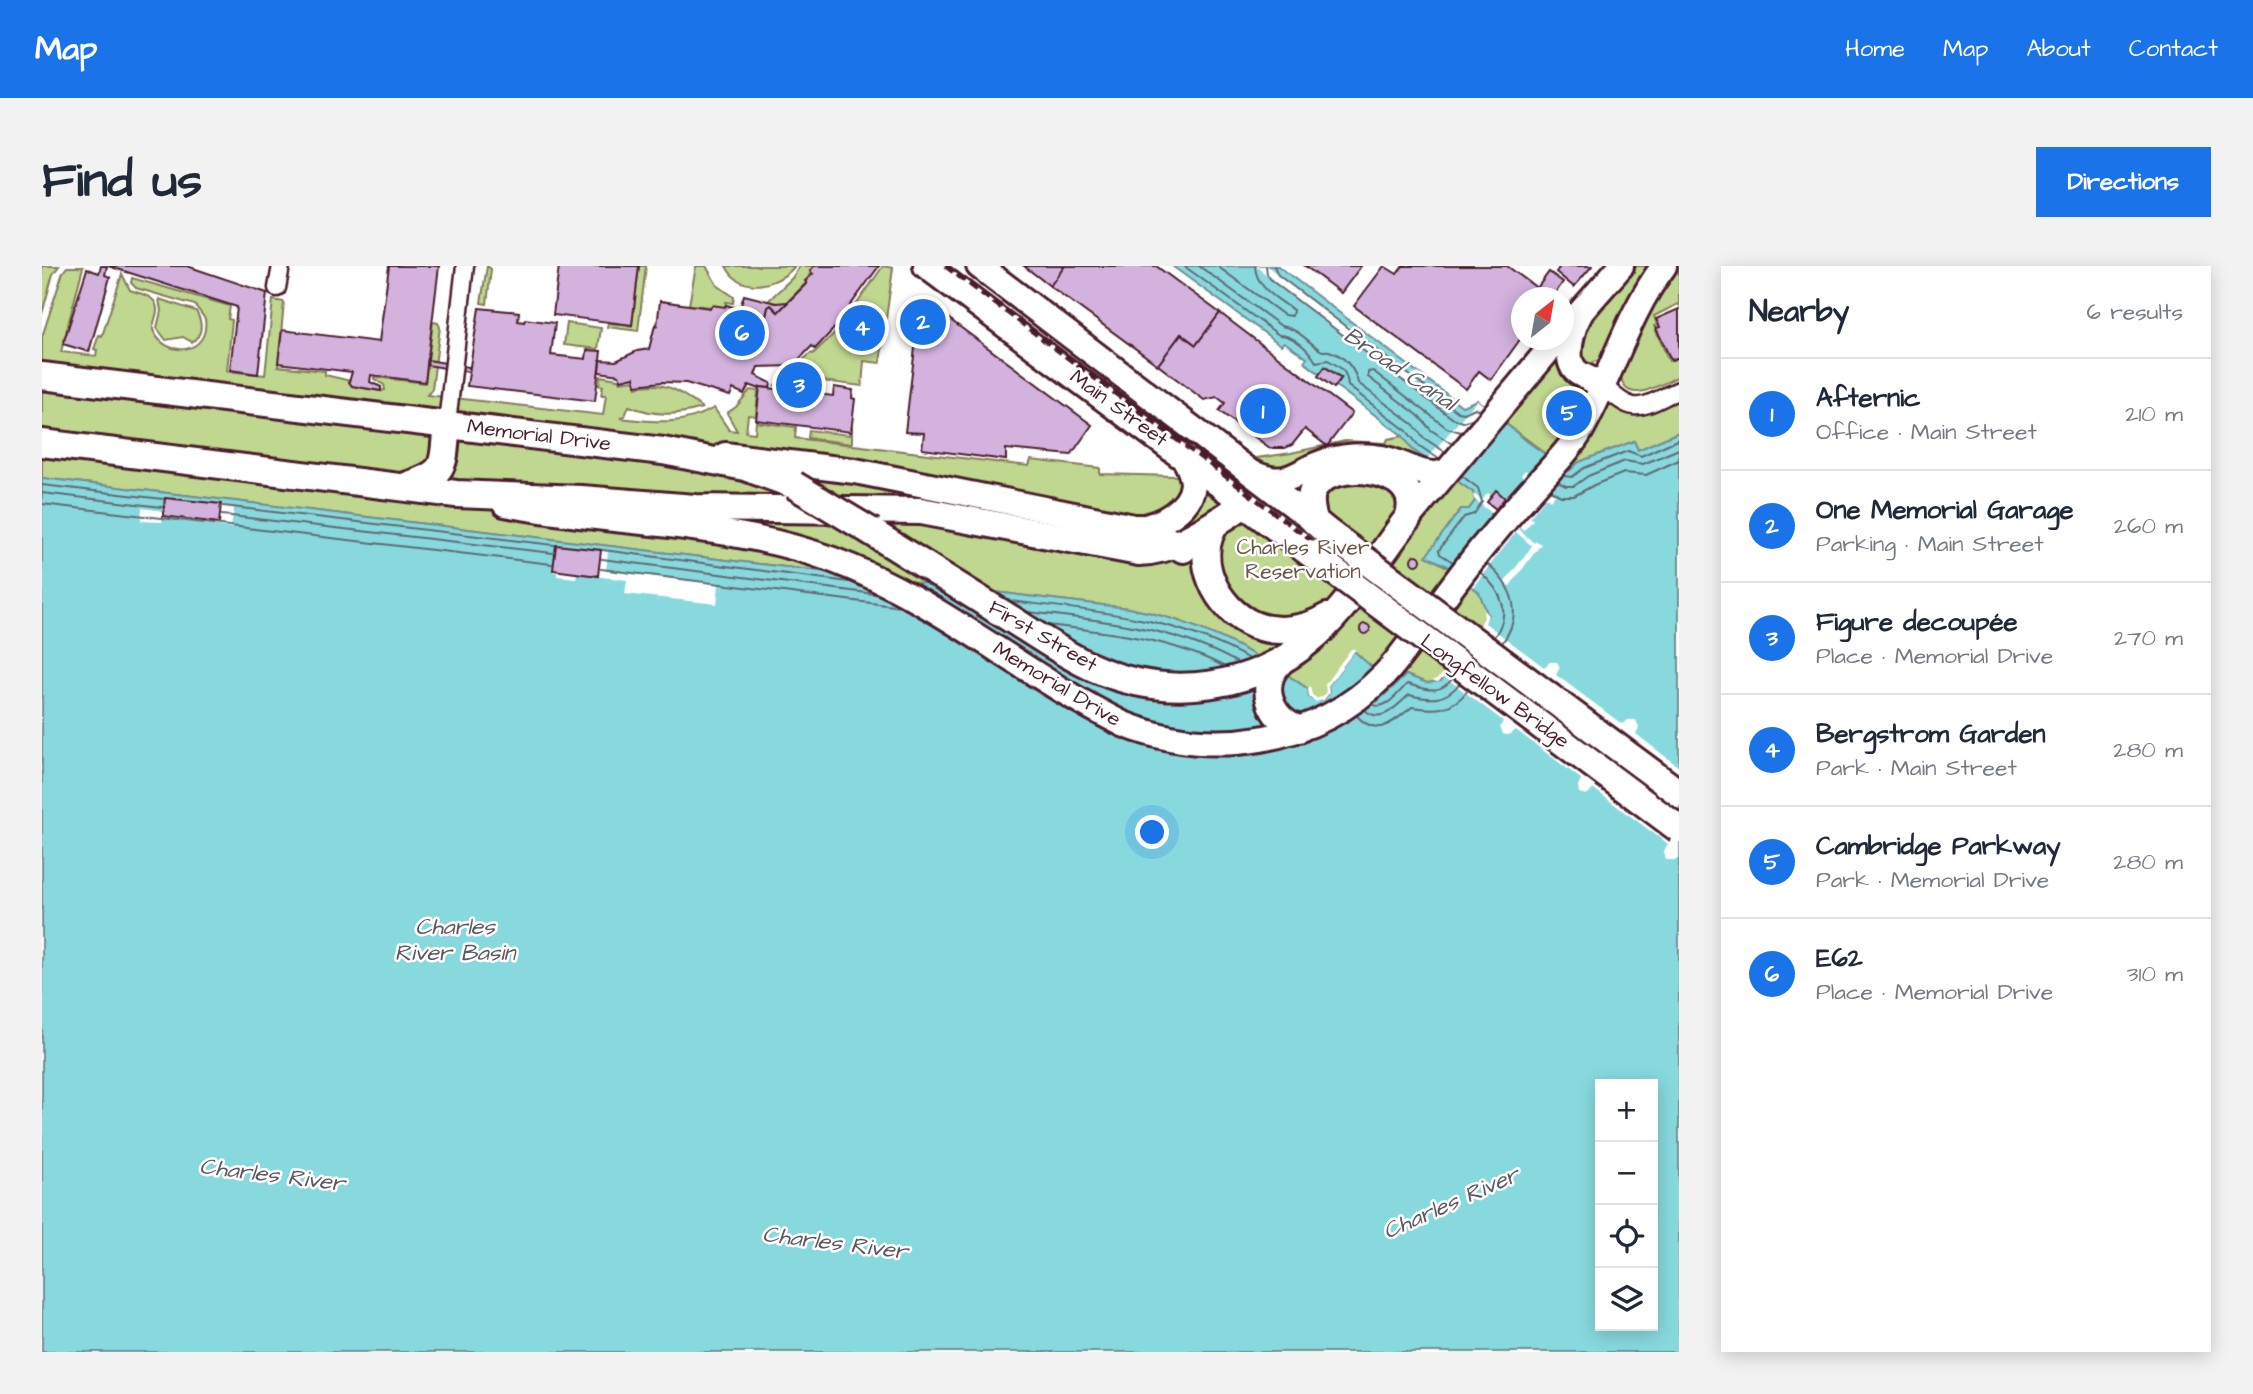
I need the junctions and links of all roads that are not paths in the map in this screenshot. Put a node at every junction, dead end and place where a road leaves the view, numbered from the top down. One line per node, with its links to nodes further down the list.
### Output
1 (281, 266): 7 (street)
2 (465, 266): 14 (street)
3 (926, 266): 17 (main road, Main Street)
4 (979, 266): 19 (main road, Main Street)
5 (1621, 266): 8 (main road)
6 (1664, 266): 12 (main road, Memorial Drive)
7 (277, 288)
8 (1581, 312): 9 (main road); 12 (main road)
9 (1574, 320)
10 (1548, 350): 18 (main road, First Street)
11 (42, 376): 14 (highway, Memorial Drive)
12 (1603, 385): 13 (street); 32 (main road, Memorial Drive)
13 (1679, 390)
14 (447, 423): 16 (highway, Memorial Drive); 20 (highway)
15 (42, 443): 20 (highway, Memorial Drive)
16 (663, 451): 26 (main road, Memorial Drive); 31 (highway, First Street, bridge)
17 (1184, 457): 22 (main road, Main Street); 26 (main road)
18 (1445, 471): 19 (main road); 23 (main road, First Street)
19 (1251, 472): 25 (main road, Main Street)
20 (404, 487): 21 (highway, Memorial Drive)
21 (456, 494): 27 (highway, Memorial Drive); 32 (main road, Memorial Drive)
22 (1245, 504): 24 (highway, Memorial Drive); 28 (highway, Main Street)
23 (1408, 518): 25 (highway); 30 (highway, First Street)
24 (1217, 522): 27 (highway, Memorial Drive); 29 (highway)
25 (1320, 526): 33 (highway, Longfellow Bridge, bridge)
26 (1139, 528): 27 (highway)
27 (1176, 544): 29 (highway)
28 (1310, 553): 34 (highway, Longfellow Bridge, bridge)
29 (1208, 570): 30 (highway)
30 (1342, 606): 31 (highway, First Street)
31 (1280, 662): 32 (highway)
32 (1299, 729)
33 (1679, 793)
34 (1679, 829)

